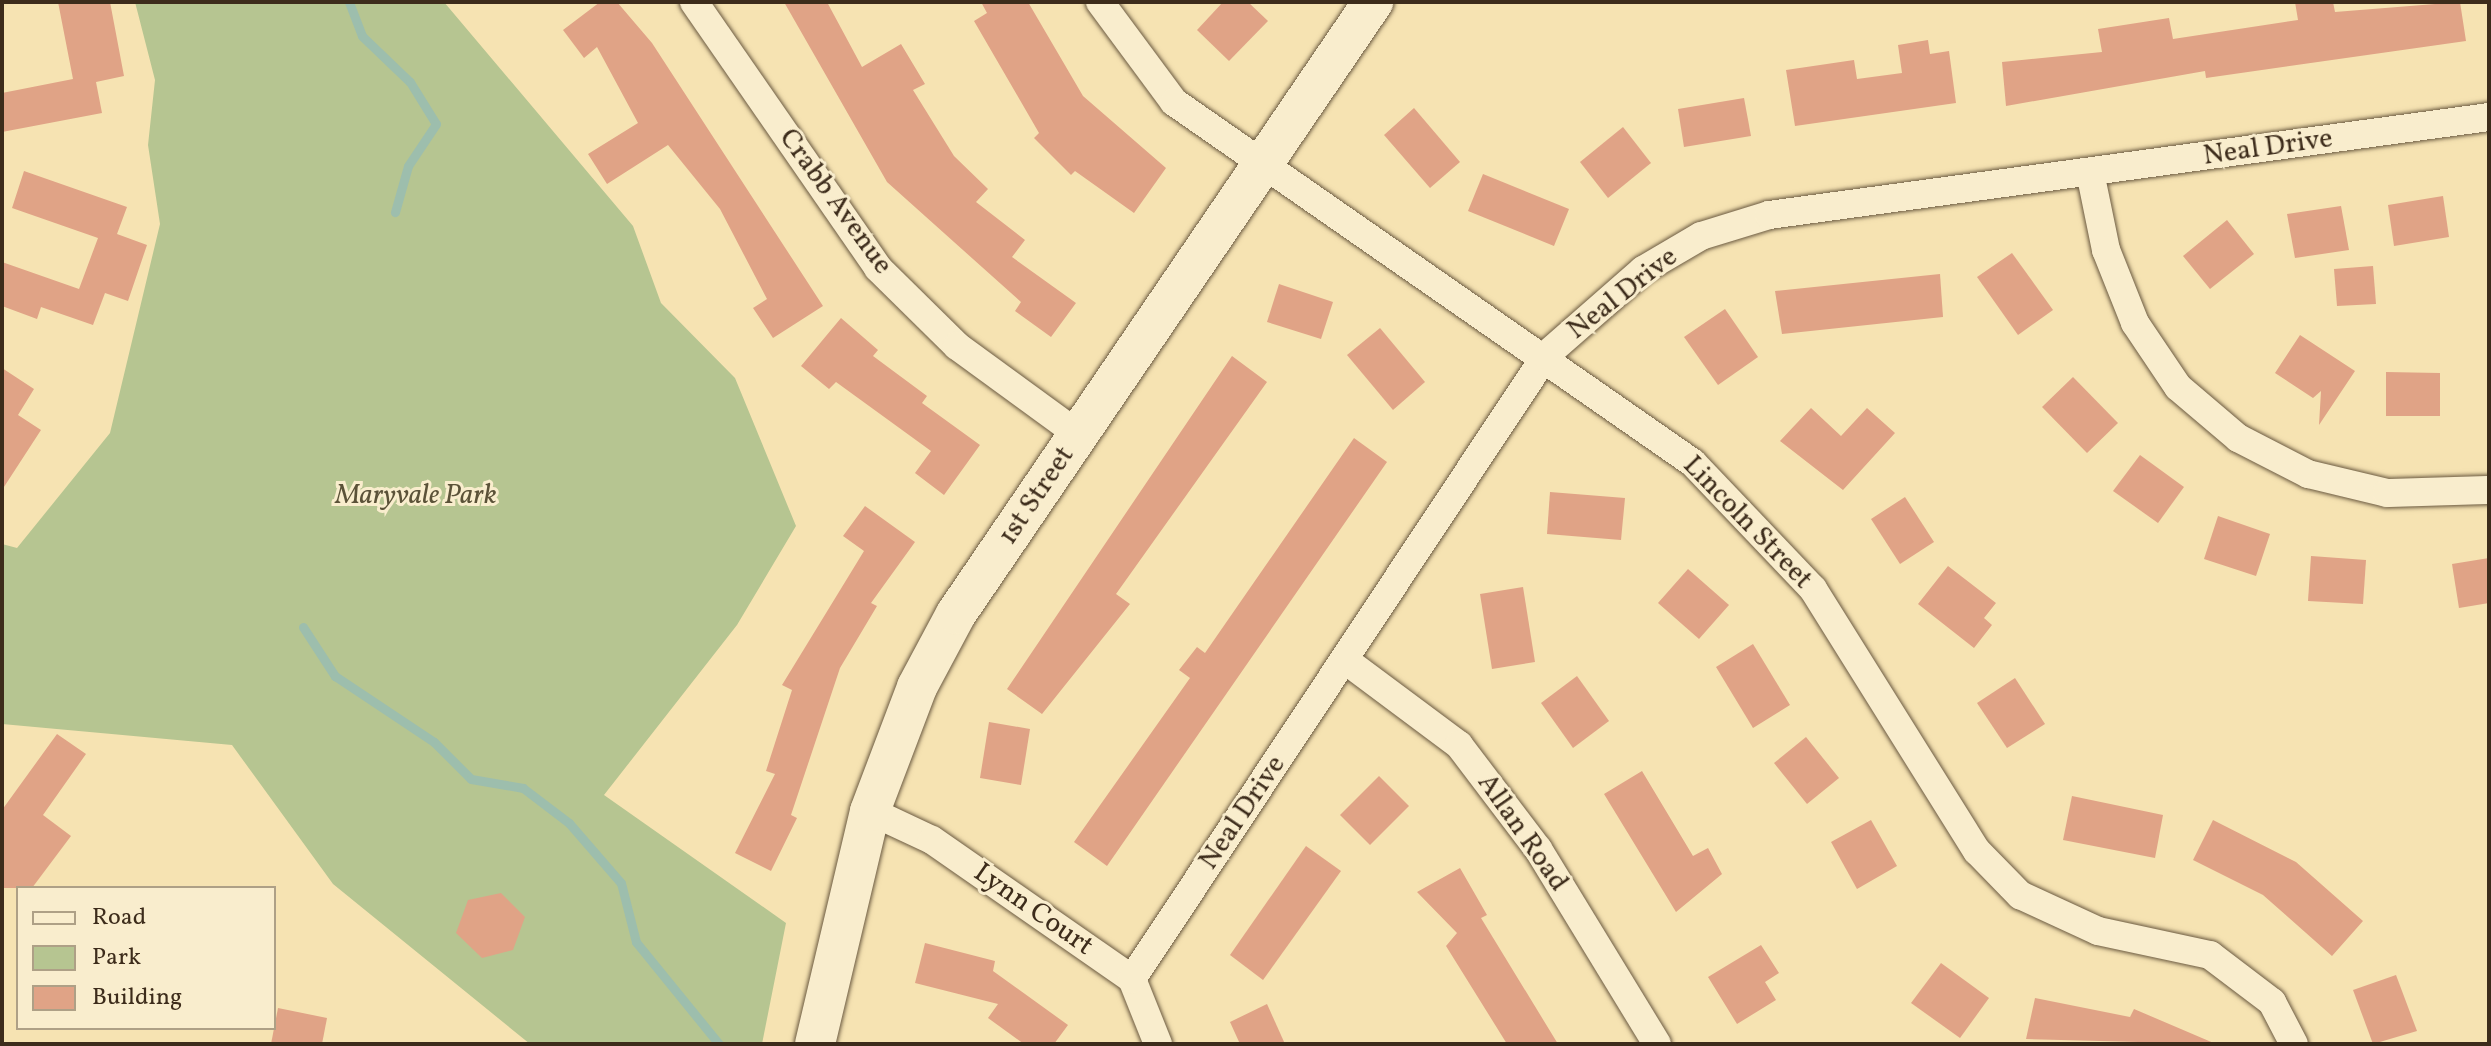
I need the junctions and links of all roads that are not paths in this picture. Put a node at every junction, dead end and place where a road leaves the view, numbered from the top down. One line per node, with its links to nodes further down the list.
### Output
1 (694, 2): 8 (street, Crabb Avenue)
2 (1100, 2): 5 (street, Lincoln Street)
3 (1373, 2): 5 (street, 1st Street)
4 (2489, 117): 6 (street, Neal Drive)
5 (1260, 166): 7 (street, Lincoln Street); 8 (street, 1st Street)
6 (2090, 172): 7 (street, Neal Drive); 9 (street)
7 (1546, 355): 10 (street, Neal Drive); 16 (street, Lincoln Street)
8 (1079, 435): 11 (street, 1st Street)
9 (2489, 490)
10 (1345, 660): 12 (street, Neal Drive); 15 (street, Allan Road)
11 (870, 811): 12 (street, Lynn Court); 13 (street, 1st Street)
12 (1132, 979): 14 (street)
13 (815, 1044)
14 (1158, 1044)
15 (1657, 1044)
16 (2294, 1044)

